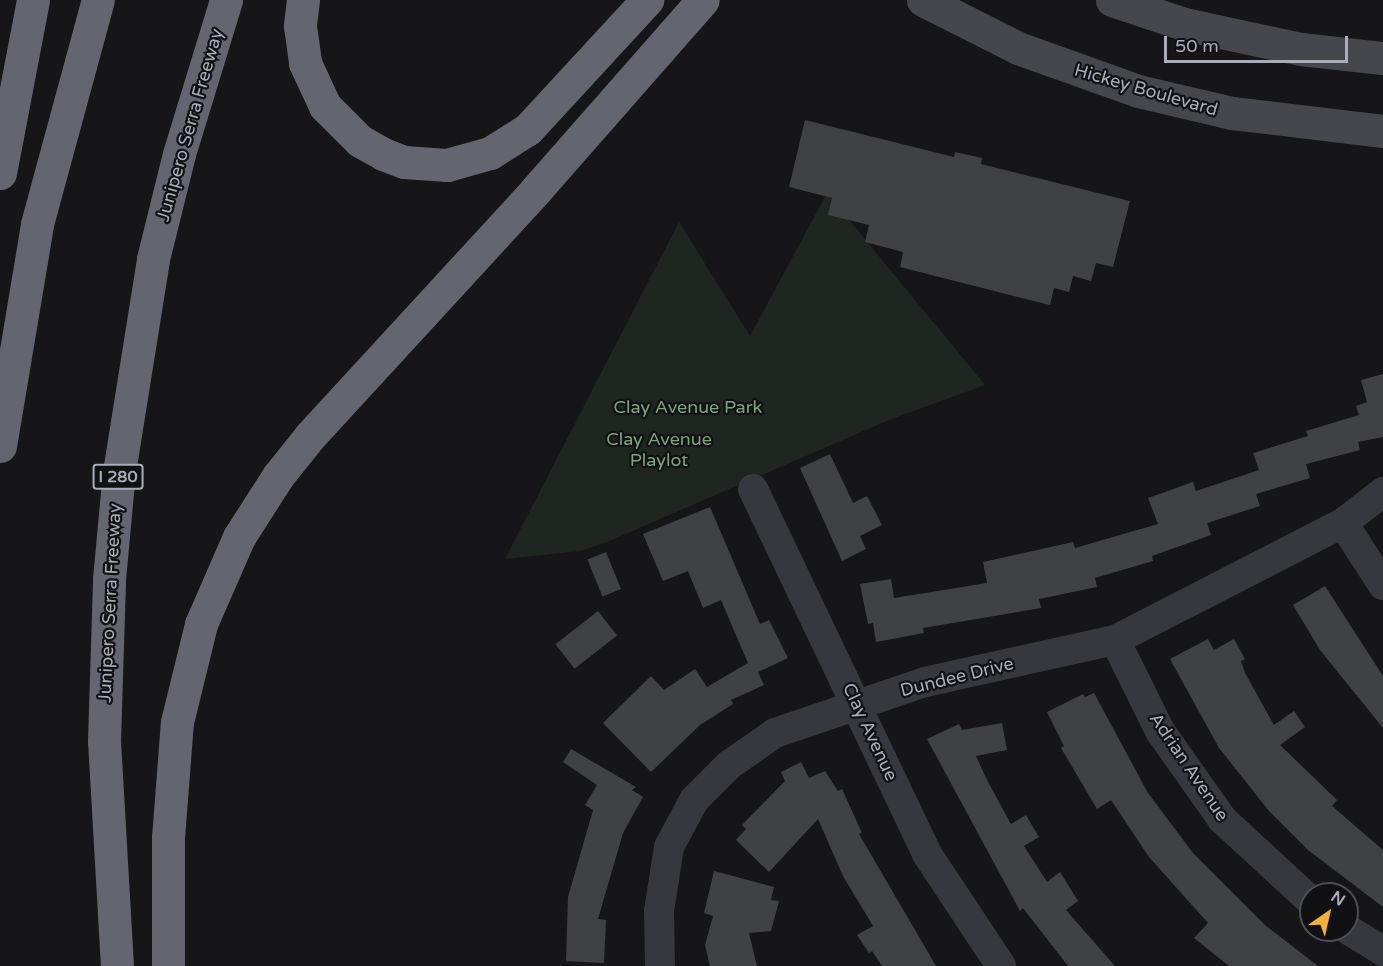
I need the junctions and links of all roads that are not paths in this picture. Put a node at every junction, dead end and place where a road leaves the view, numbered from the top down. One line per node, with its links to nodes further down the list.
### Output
1 (33, 0): 13 (highway)
2 (99, 0): 14 (highway)
3 (226, 0): 24 (highway, Junipero Serra Freeway / I 280)
4 (303, 0): 10 (highway)
5 (634, 0): 10 (highway)
6 (647, 0): 10 (highway)
7 (703, 0): 25 (highway)
8 (923, 0): 12 (main road, Hickey Boulevard)
9 (1112, 0): 11 (main road)
10 (608, 40)
11 (1383, 58)
12 (1383, 131)
13 (0, 173)
14 (0, 447)
15 (753, 489): 20 (street, Clay Avenue)
16 (1383, 492): 17 (street, Dundee Drive)
17 (1344, 523): 18 (street); 19 (street, Dundee Drive)
18 (1383, 585)
19 (1115, 640): 20 (street, Dundee Drive); 21 (street, Adrian Avenue)
20 (858, 706): 26 (street, Dundee Drive); 27 (street, Clay Avenue)
21 (1299, 890)
22 (1359, 936): 23 (street)
23 (1383, 951)
24 (117, 966)
25 (168, 966)
26 (660, 966)
27 (1001, 966)

